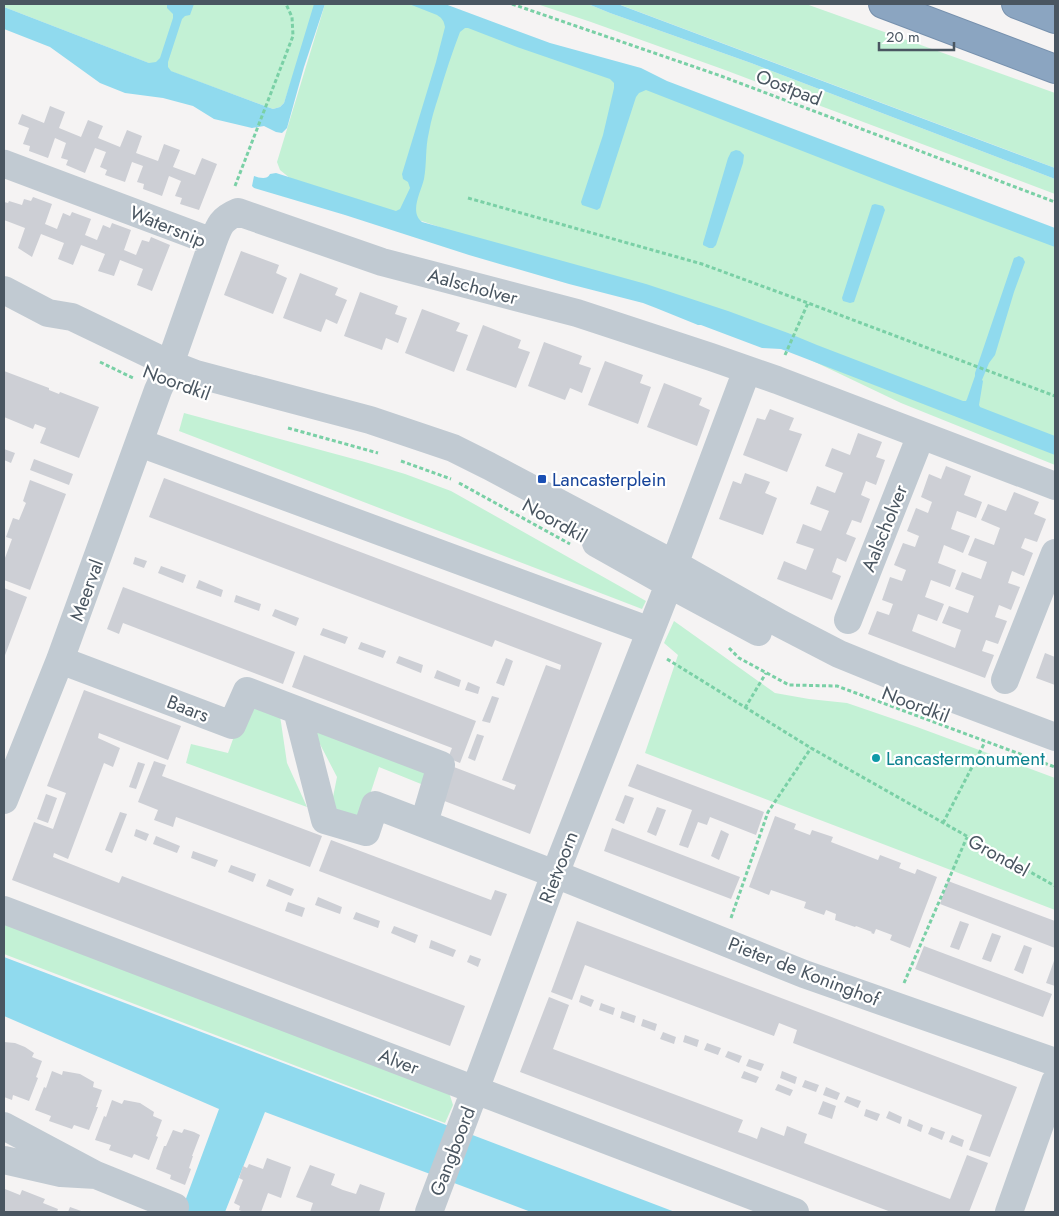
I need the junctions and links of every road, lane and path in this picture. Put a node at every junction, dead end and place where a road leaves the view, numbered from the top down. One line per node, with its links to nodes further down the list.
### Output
1 (286, 4): 10 (path)
2 (512, 4): 9 (path, Oostpad)
3 (883, 4): 6 (highway)
4 (1016, 4): 5 (highway)
5 (1055, 19)
6 (1055, 69)
7 (4, 165): 11 (street, Watersnip)
8 (468, 198): 13 (path)
9 (1055, 202)
10 (238, 212): 11 (street); 15 (street, Aalscholver)
11 (213, 242): 16 (street, Watersnip)
12 (4, 290): 16 (street, Noordkil)
13 (808, 303): 14 (path); 17 (path)
14 (786, 352)
15 (747, 370): 18 (street, Aalscholver); 22 (street)
16 (167, 372): 19 (street, Meerval); 22 (street, Noordkil)
17 (1055, 396)
18 (921, 436): 20 (street, Aalscholver); 23 (street, Aalscholver)
19 (140, 443): 24 (street); 25 (street, Meerval)
20 (1055, 486)
21 (1055, 553): 27 (street)
22 (672, 574): 24 (street, Rietvoorn); 30 (street, Noordkil); 33 (street, Noordkil)
23 (848, 620)
24 (647, 638): 28 (path); 38 (street, Rietvoorn)
25 (60, 660): 29 (street, Baars); 34 (street, Meerval)
26 (766, 672): 28 (path)
27 (1006, 680)
28 (745, 708): 32 (path)
29 (297, 710): 35 (street, Baars); 35 (street)
30 (1055, 737)
31 (985, 742): 36 (path)
32 (811, 748): 36 (path); 41 (path)
33 (1055, 752)
34 (4, 800)
35 (424, 823): 38 (street)
36 (943, 823): 37 (path, Grondel)
37 (967, 837): 39 (path, Grondel); 42 (path)
38 (554, 874): 41 (street, Pieter de Koninghof); 45 (street, Rietvoorn)
39 (1055, 886)
40 (4, 910): 45 (street, Alver)
41 (722, 941): 42 (street, Pieter de Koninghof)
42 (895, 1005): 43 (street, Pieter de Koninghof)
43 (1055, 1062)
44 (1055, 1082): 52 (street)
45 (475, 1090): 50 (street, Gangboord); 51 (street, Alver)
46 (4, 1126): 48 (street)
47 (4, 1160): 48 (street)
48 (96, 1175): 49 (street)
49 (175, 1207)
50 (429, 1212)
51 (795, 1212)
52 (1009, 1212)

